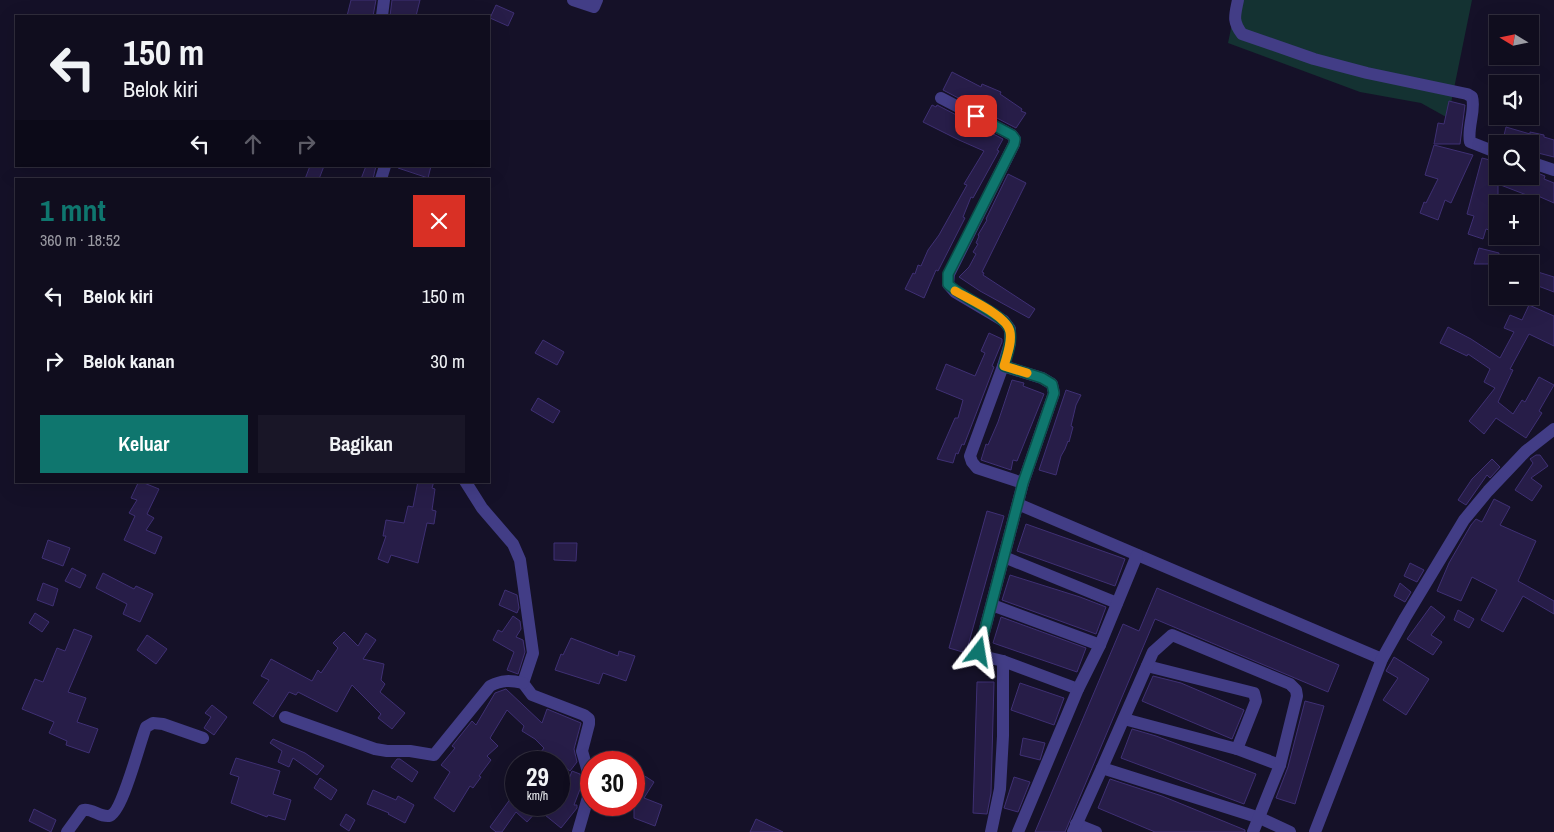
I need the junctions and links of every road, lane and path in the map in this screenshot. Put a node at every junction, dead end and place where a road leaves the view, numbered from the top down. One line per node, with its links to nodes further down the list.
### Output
1 (384, 0): 5 (street)
2 (573, 0): 3 (street)
3 (597, 0)
4 (1238, 0): 7 (street)
5 (382, 15)
6 (941, 98): 10 (street)
7 (1489, 149)
8 (1539, 165): 9 (street)
9 (1554, 170)
10 (1004, 366): 13 (street); 13 (street)
11 (1554, 429): 20 (street)
12 (466, 483): 23 (street)
13 (1023, 483): 14 (street)
14 (1018, 504): 15 (street); 16 (street)
15 (1137, 555): 17 (street); 20 (street)
16 (1004, 558): 17 (street); 18 (street)
17 (1117, 603): 19 (street)
18 (992, 605): 19 (street); 21 (street)
19 (1100, 645): 24 (street)
20 (1382, 659): 40 (street)
21 (1003, 662): 24 (street); 35 (street)
22 (1147, 666): 26 (street); 28 (street); 29 (street)
23 (522, 683): 25 (street); 34 (street)
24 (1078, 689): 36 (street)
25 (285, 717)
26 (1124, 718): 28 (street); 30 (street)
27 (203, 738): 33 (street)
28 (1237, 749): 29 (street)
29 (1280, 765): 31 (street)
30 (1102, 768): 31 (street); 32 (street)
31 (1260, 818): 38 (street); 39 (street)
32 (1074, 828): 37 (street)
33 (67, 832)
34 (578, 832)
35 (991, 832)
36 (1018, 832)
37 (1096, 832)
38 (1253, 832)
39 (1290, 832)
40 (1315, 832)

